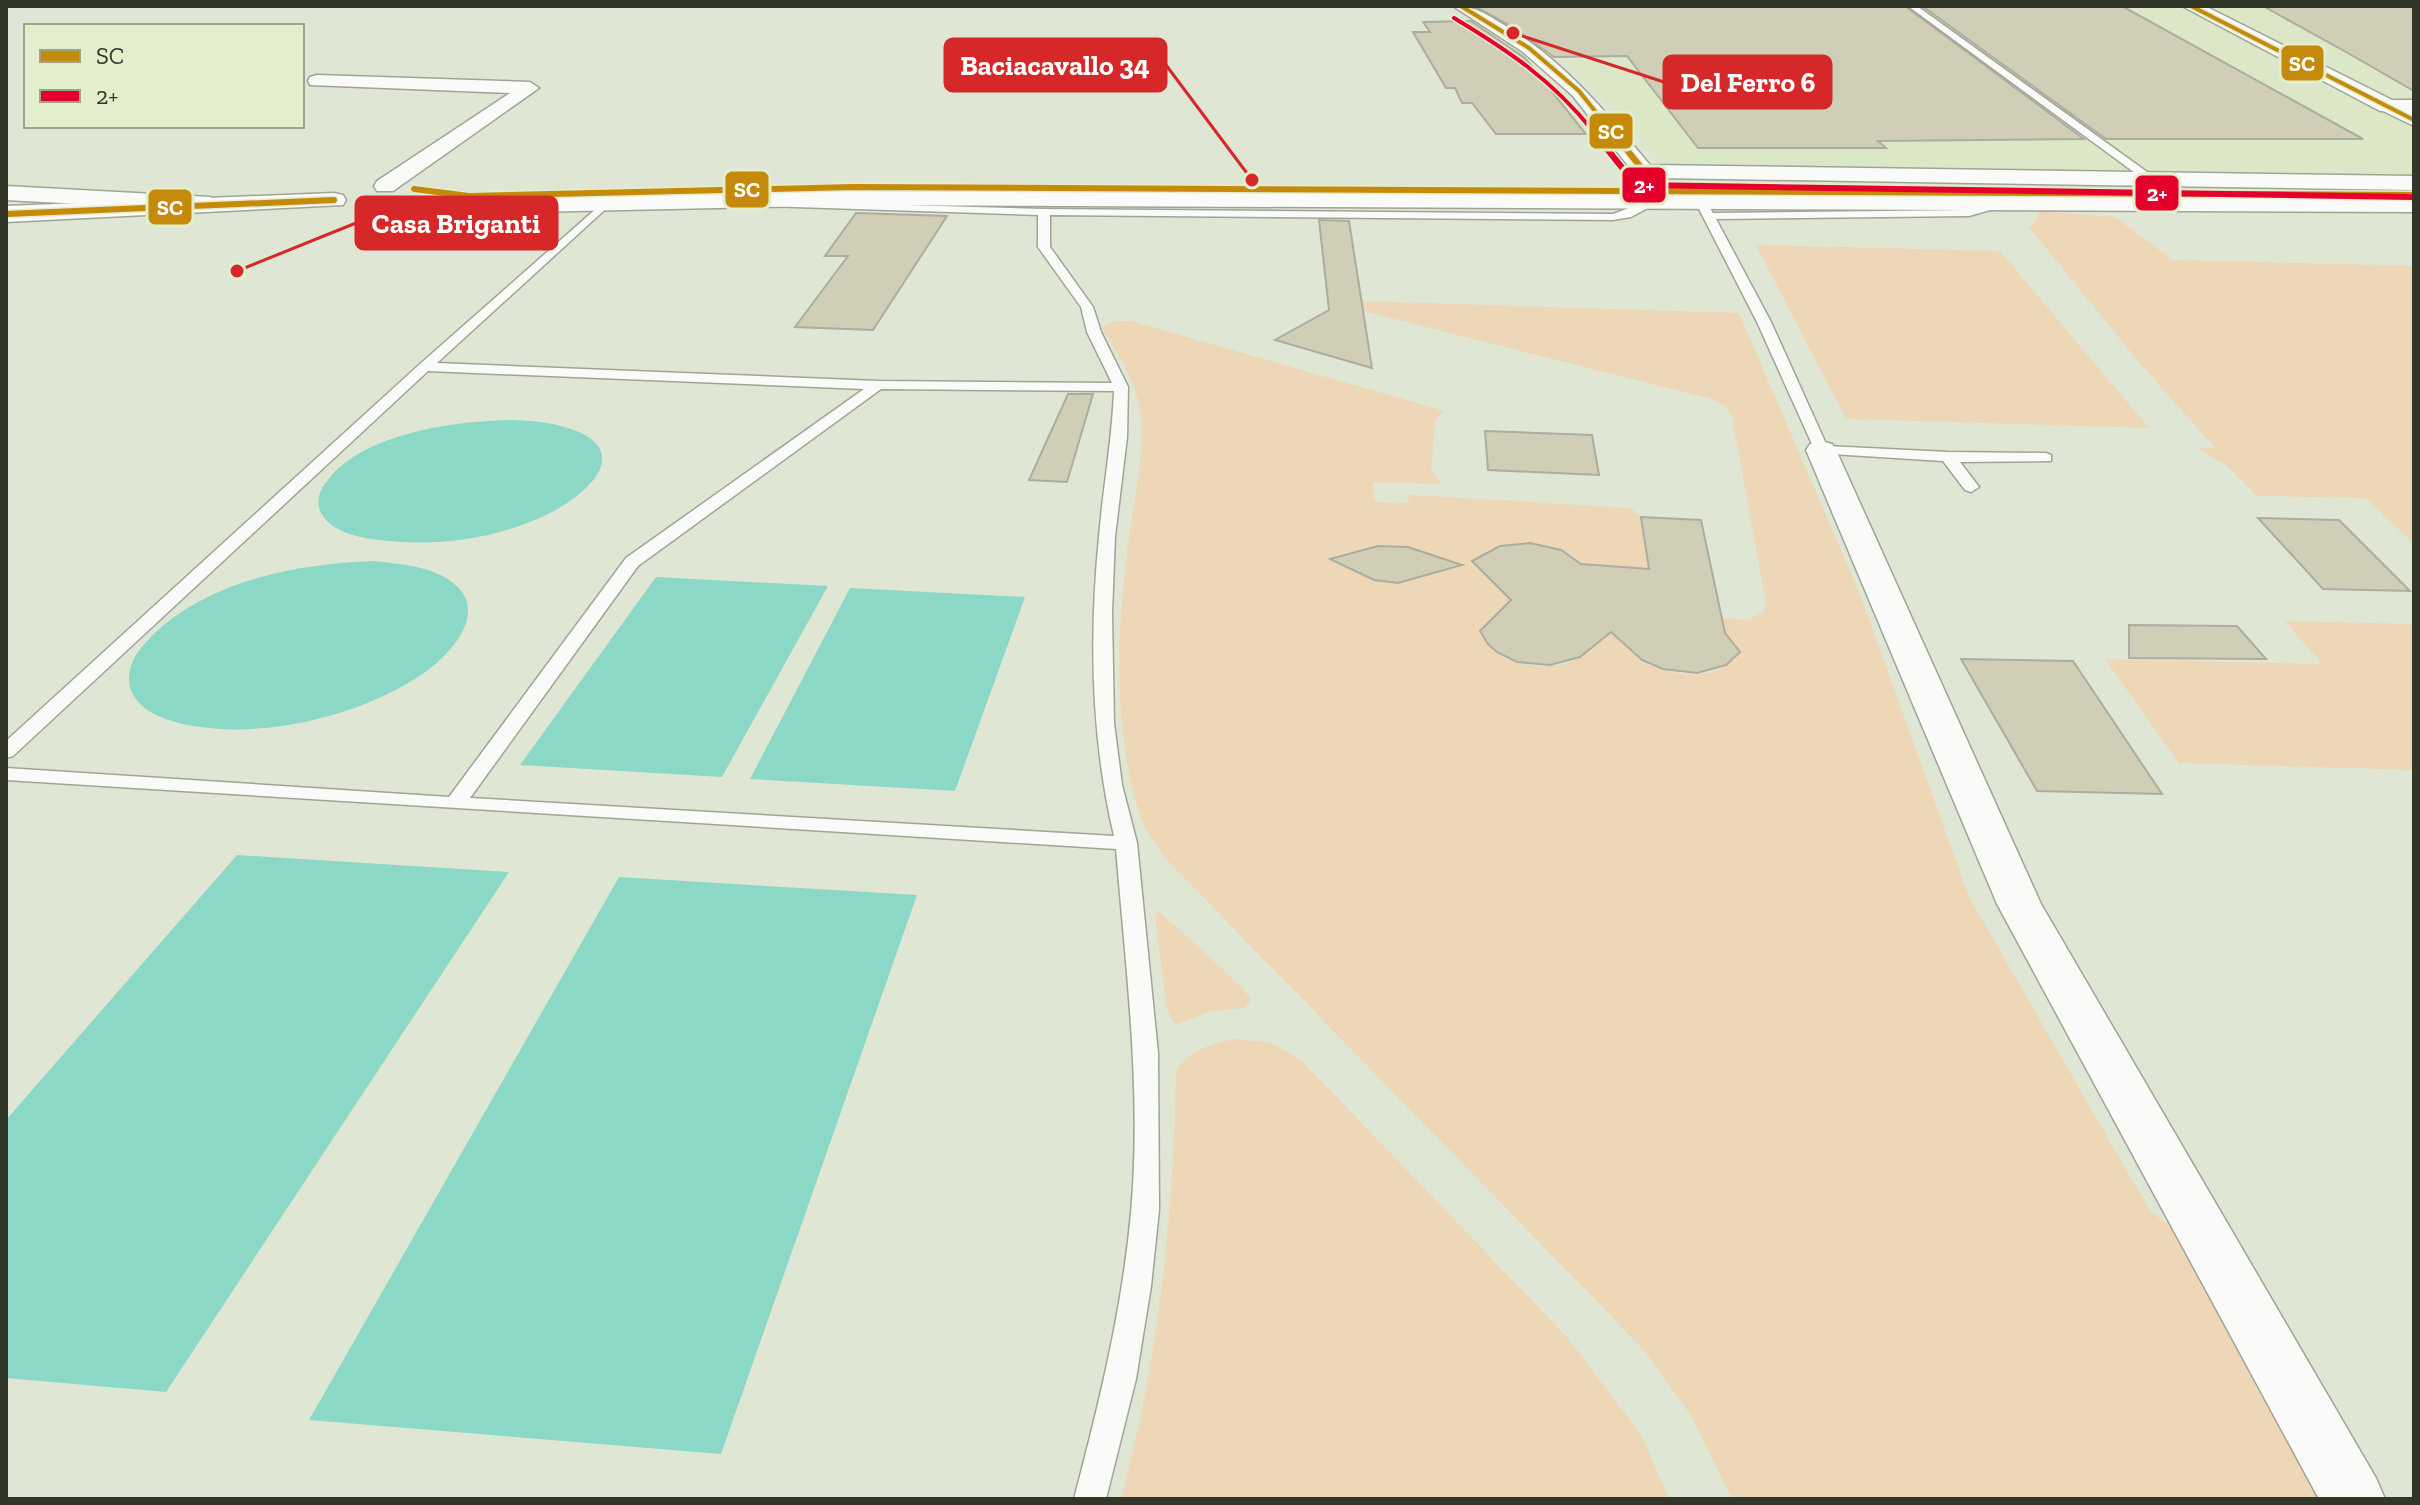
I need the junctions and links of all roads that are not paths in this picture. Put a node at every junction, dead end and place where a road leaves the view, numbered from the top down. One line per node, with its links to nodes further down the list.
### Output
1 (1461, 6): 8 (street)
2 (1912, 6): 9 (lane)
3 (2191, 6): 5 (main road)
4 (317, 81): 17 (street)
5 (2388, 106): 6 (main road); 7 (street)
6 (2414, 106)
7 (2414, 120)
8 (1643, 171): 9 (street); 13 (street)
9 (2150, 179): 10 (street)
10 (2414, 183)
11 (6, 193): 19 (street)
12 (2414, 195): 13 (main road)
13 (1655, 197): 15 (main road); 17 (main road); 20 (main road); 21 (lane)
14 (334, 200): 17 (main road); 17 (main road); 19 (main road)
15 (729, 200): 16 (main road); 21 (lane)
16 (606, 203): 17 (main road); 23 (lane)
17 (377, 204)
18 (2414, 205): 20 (main road)
19 (238, 206): 22 (main road)
20 (1705, 209): 26 (lane)
21 (1044, 212): 25 (lane)
22 (6, 214)
23 (425, 367): 24 (lane); 30 (lane)
24 (878, 385): 25 (lane); 32 (lane)
25 (1121, 387): 33 (lane)
26 (1821, 450): 27 (lane); 35 (street)
27 (1948, 457): 28 (lane); 29 (lane)
28 (2046, 458)
29 (1971, 487)
30 (6, 752)
31 (6, 774): 32 (lane)
32 (455, 804): 33 (lane)
33 (1126, 843): 34 (lane)
34 (1090, 1499)
35 (2353, 1499)

